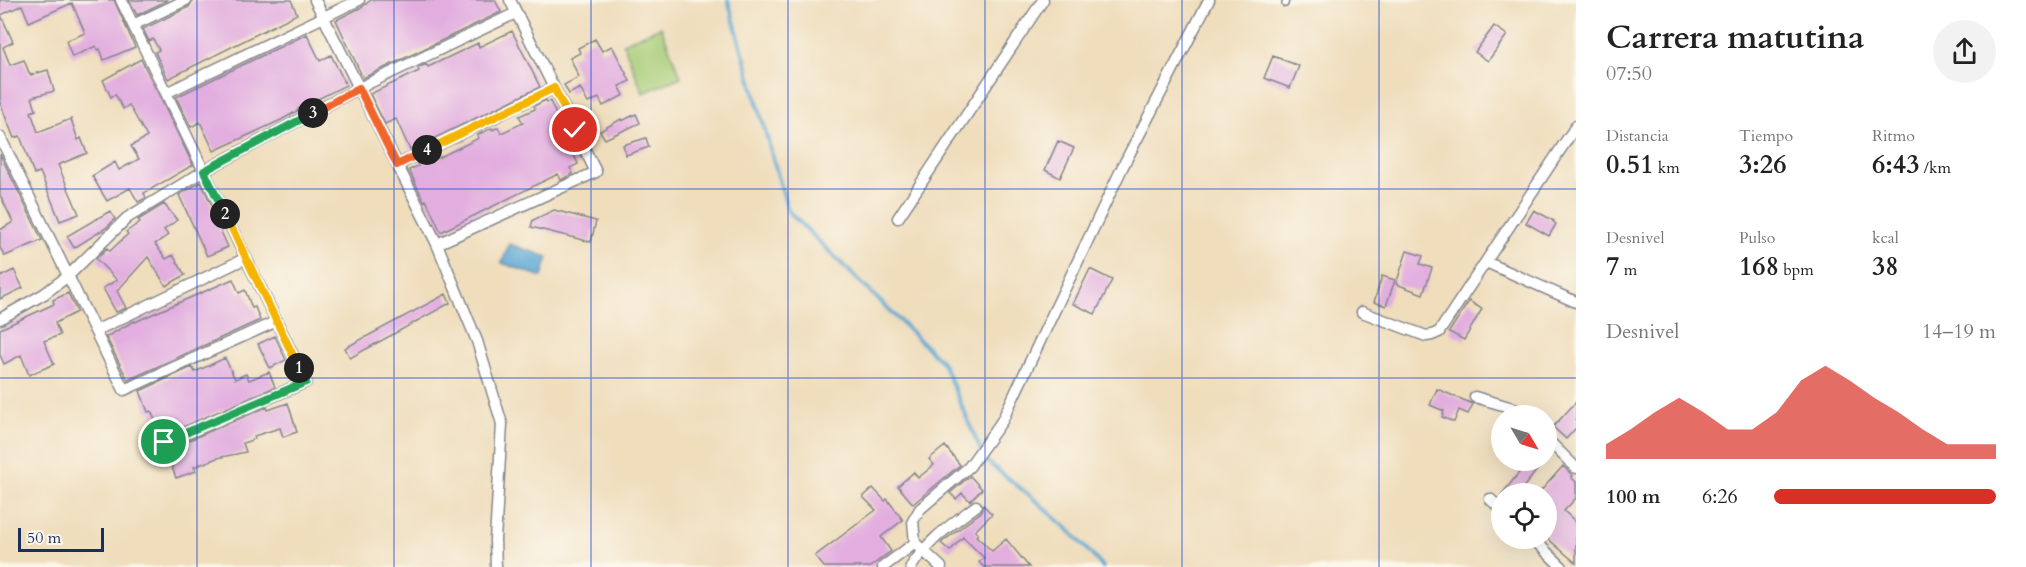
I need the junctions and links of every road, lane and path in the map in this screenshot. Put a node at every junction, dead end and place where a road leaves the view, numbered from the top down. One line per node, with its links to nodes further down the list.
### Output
1 (122, 0): 10 (street)
2 (186, 0): 10 (street)
3 (315, 0): 9 (street)
4 (359, 0): 9 (street)
5 (510, 0): 8 (street)
6 (1043, 0): 18 (street)
7 (1209, 0): 34 (street)
8 (516, 13): 11 (street); 12 (street)
9 (324, 17): 11 (street); 13 (street)
10 (134, 25): 13 (street)
11 (359, 88): 16 (street); 17 (street)
12 (554, 88): 16 (street); 19 (street)
13 (166, 93): 17 (street)
14 (1575, 128): 21 (street)
15 (0, 137): 22 (street)
16 (397, 165): 19 (street)
17 (204, 171): 20 (street); 22 (street)
18 (898, 218)
19 (436, 244): 36 (street)
20 (246, 258): 26 (street); 27 (street)
21 (1486, 262): 23 (street); 24 (street)
22 (68, 276): 25 (street); 27 (street)
23 (1576, 302)
24 (1362, 312)
25 (0, 320)
26 (277, 321): 27 (street); 30 (street)
27 (95, 331)
28 (1474, 397): 29 (street)
29 (1502, 405)
30 (164, 442)
31 (1557, 449): 32 (street)
32 (1576, 468)
33 (976, 506): 34 (street)
34 (918, 547): 37 (street); 38 (street); 39 (street)
35 (1543, 549): 40 (street)
36 (496, 567)
37 (883, 567)
38 (911, 567)
39 (940, 567)
40 (1562, 567)

